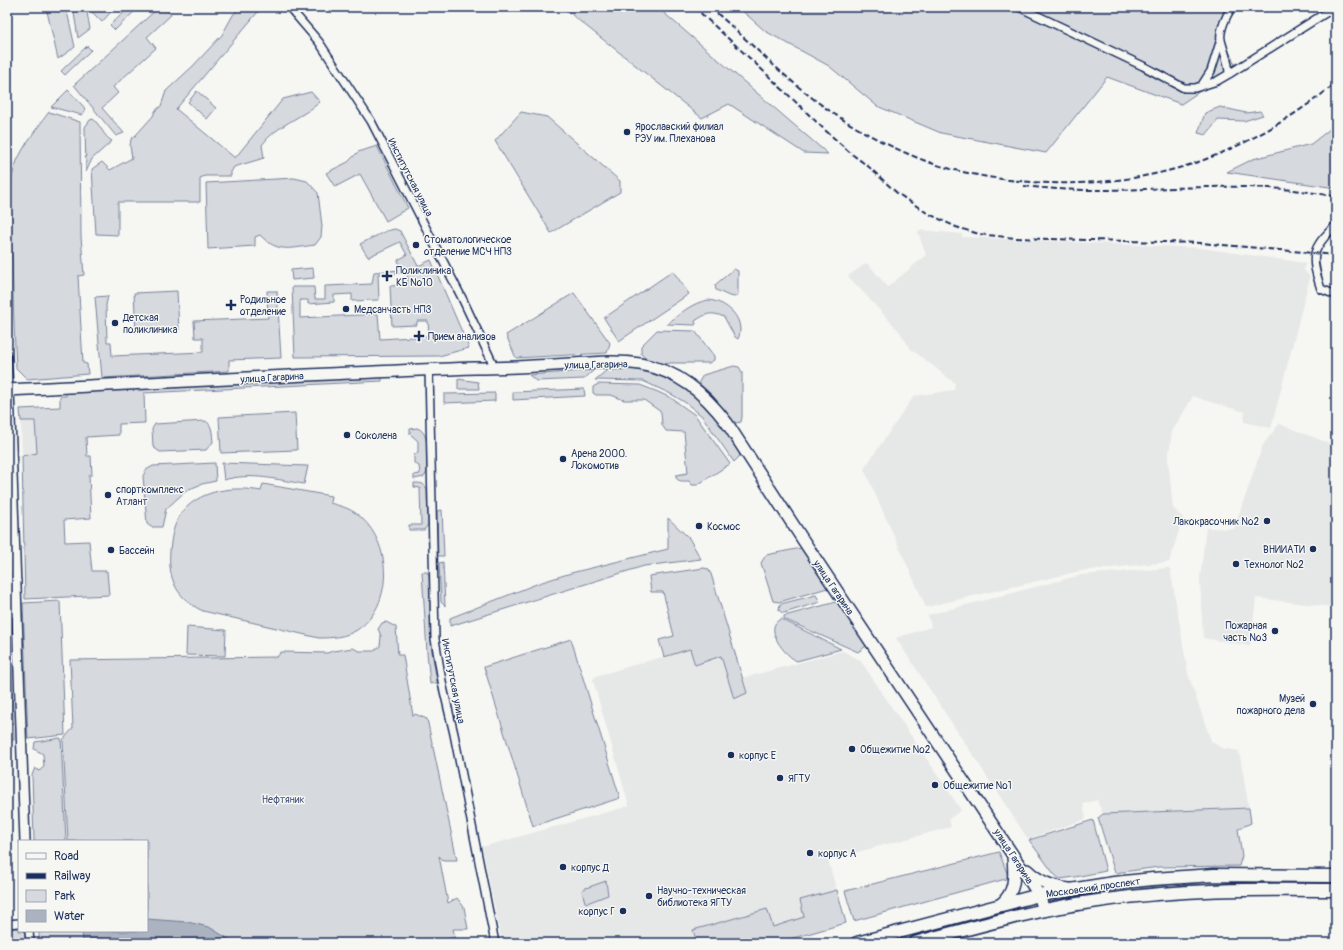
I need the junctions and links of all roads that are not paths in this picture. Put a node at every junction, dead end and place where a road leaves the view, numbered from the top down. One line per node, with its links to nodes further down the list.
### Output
1 (289, 7): 11 (street, Институтская улица)
2 (1019, 7): 7 (street)
3 (1232, 7): 5 (street)
4 (1335, 7): 6 (street)
5 (1221, 38): 6 (street); 7 (street)
6 (1229, 74): 7 (street)
7 (1202, 85)
8 (1336, 225): 9 (street)
9 (1336, 295)
10 (7, 355): 13 (street)
11 (495, 368): 12 (main road, улица Гагарина); 19 (main road, улица Гагарина)
12 (429, 370): 13 (main road, улица Гагарина); 30 (street, Институтская улица)
13 (8, 389): 14 (street)
14 (17, 581): 15 (street); 17 (street)
15 (7, 582)
16 (7, 613): 17 (street)
17 (18, 613): 18 (street)
18 (25, 840)
19 (1013, 855): 21 (main road); 23 (main road, улица Гагарина); 24 (main road)
20 (1336, 876): 21 (main road, Московский проспект)
21 (1074, 889): 23 (main road, Московский проспект)
22 (1336, 890): 25 (main road, Московский проспект)
23 (1039, 896): 24 (main road, Московский проспект); 25 (main road, улица Гагарина)
24 (1000, 905): 31 (main road, Московский проспект)
25 (1044, 910): 32 (main road, Московский проспект)
26 (18, 923): 27 (street)
27 (7, 924)
28 (29, 932): 29 (street)
29 (30, 943)
30 (495, 943)
31 (857, 943)
32 (915, 943)

